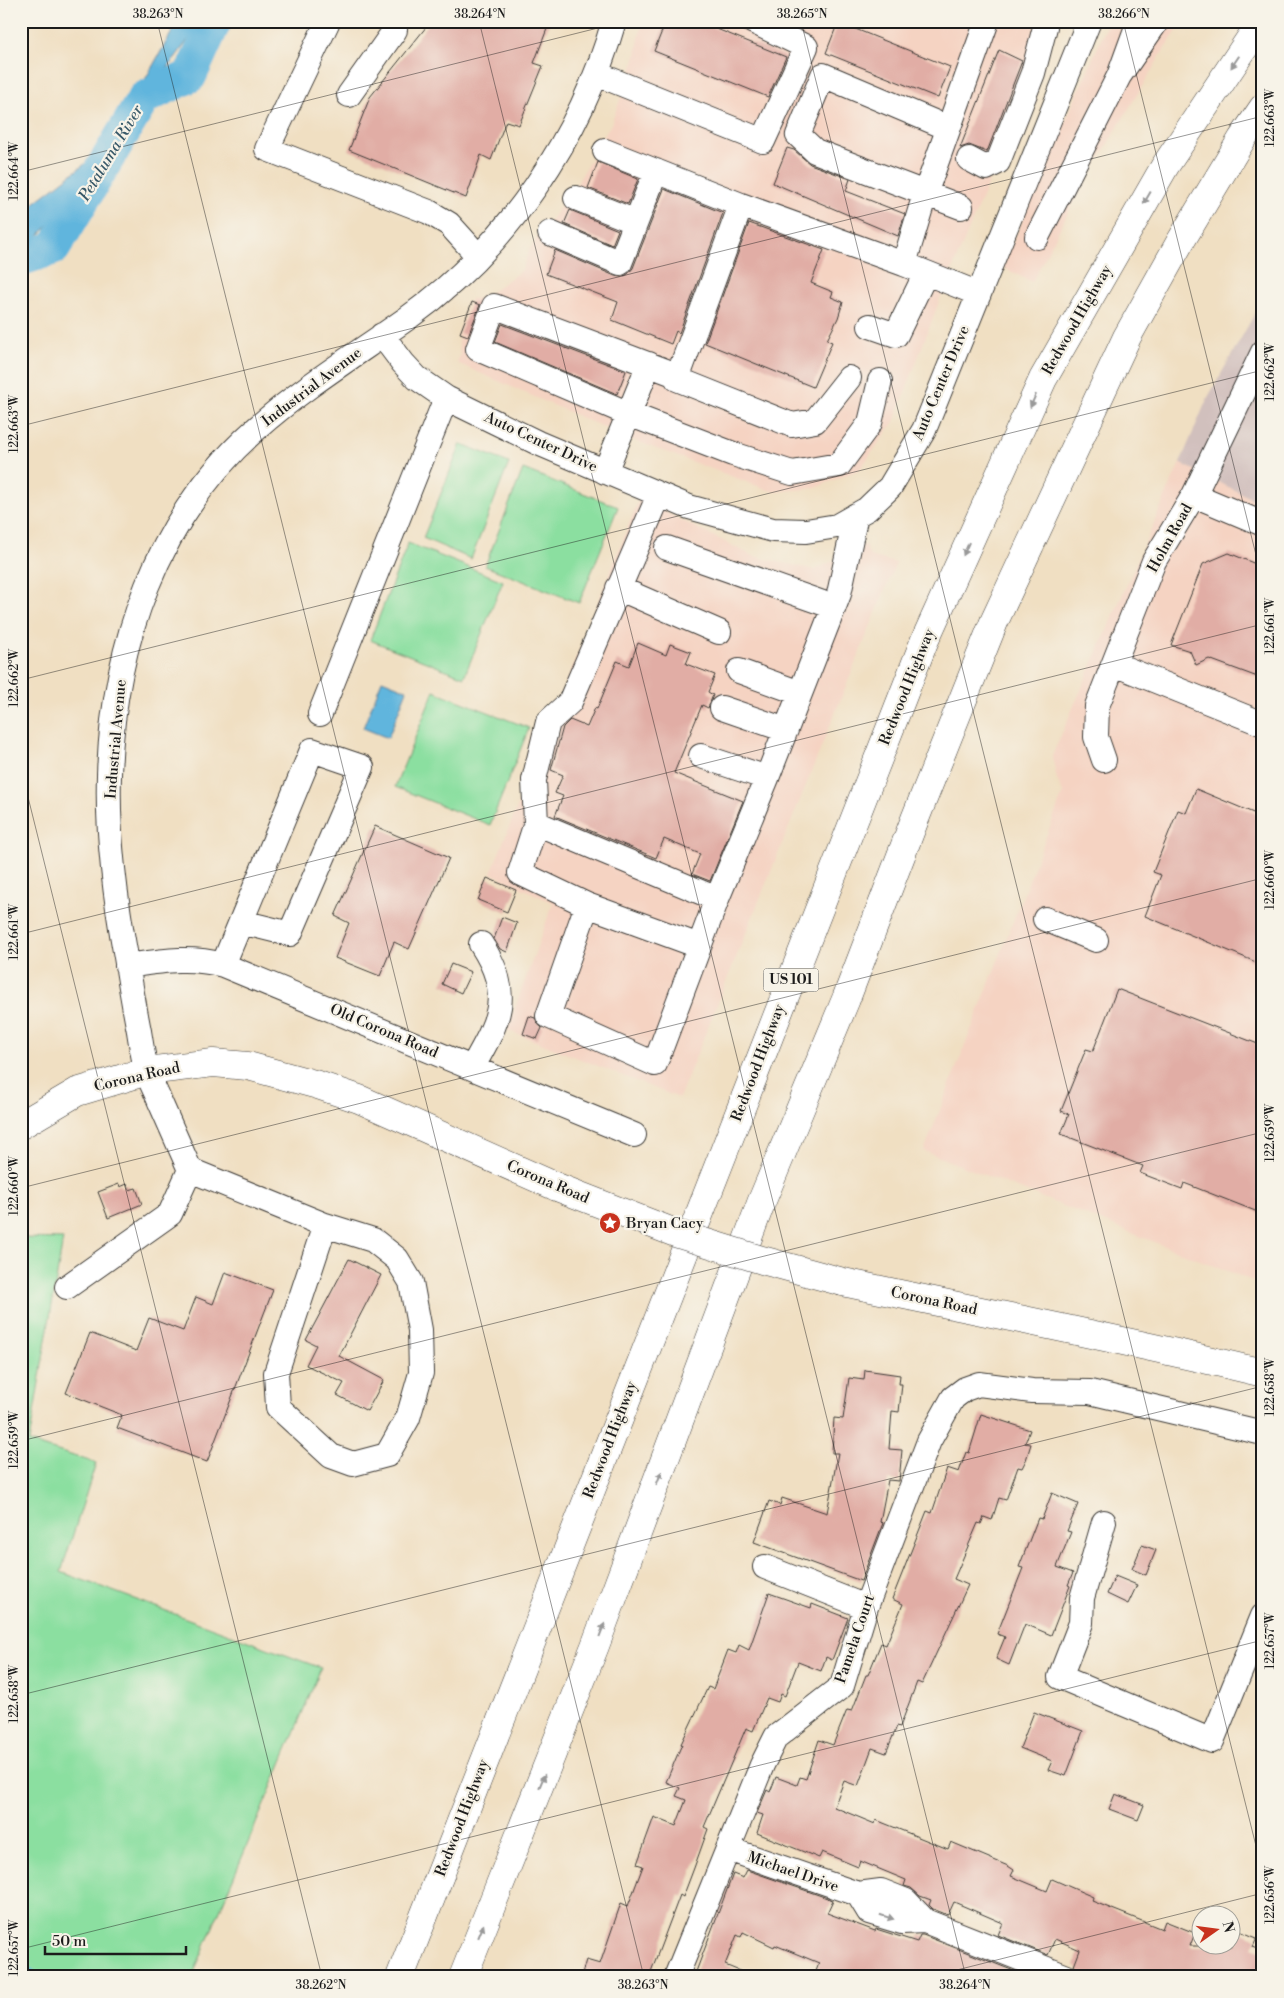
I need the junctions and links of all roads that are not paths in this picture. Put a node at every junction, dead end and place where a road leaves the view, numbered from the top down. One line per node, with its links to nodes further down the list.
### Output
1 (328, 21): 26 (street)
2 (395, 21): 13 (street)
3 (614, 21): 11 (street, Industrial Avenue)
4 (752, 21): 11 (street)
5 (987, 21): 15 (street)
6 (1139, 21): 12 (street)
7 (1157, 21): 12 (street)
8 (1262, 21): 81 (main road, Redwood Highway / US 101, one-way to 81)
9 (1038, 24): 10 (street); 17 (street)
10 (1085, 31): 28 (street, Auto Center Drive)
11 (597, 74): 26 (street, Industrial Avenue)
12 (1119, 76): 25 (street)
13 (349, 95)
14 (1263, 108): 82 (main road, one-way to 14)
15 (948, 128): 19 (street); 19 (street)
16 (605, 151): 18 (street)
17 (970, 159)
18 (656, 171): 21 (street); 23 (street)
19 (925, 194): 22 (street); 27 (street)
20 (576, 198): 23 (street)
21 (741, 204): 27 (street); 33 (street)
22 (961, 207)
23 (636, 222): 24 (street)
24 (550, 233)
25 (1037, 237)
26 (478, 256): 30 (street, Industrial Avenue)
27 (915, 268): 28 (street); 29 (street)
28 (979, 294): 41 (street, Auto Center Drive)
29 (870, 326)
30 (382, 335): 36 (street, Auto Center Drive); 66 (street, Industrial Avenue)
31 (1263, 352): 40 (street, Holm Road)
32 (649, 364): 33 (street); 37 (street); 37 (street)
33 (678, 376): 34 (street)
34 (849, 378)
35 (880, 381): 37 (street)
36 (446, 398): 38 (street, Auto Center Drive); 51 (street)
37 (629, 414): 38 (street)
38 (605, 472): 39 (street, Auto Center Drive)
39 (659, 494): 41 (street, Auto Center Drive); 44 (street)
40 (1194, 495): 42 (street); 47 (street, Holm Road)
41 (856, 515): 45 (street)
42 (1263, 524)
43 (667, 548): 45 (street)
44 (618, 588): 46 (street); 57 (street)
45 (834, 607): 49 (street)
46 (719, 632)
47 (1114, 664): 52 (street); 55 (street, Holm Road)
48 (739, 671): 49 (street)
49 (800, 693): 53 (street)
50 (722, 708): 53 (street)
51 (320, 714)
52 (1263, 724)
53 (786, 730): 56 (street)
54 (701, 756): 56 (street)
55 (1104, 760)
56 (767, 778): 58 (street)
57 (536, 822): 58 (street); 59 (street)
58 (717, 899): 64 (street)
59 (586, 906): 64 (street); 64 (street)
60 (1046, 919): 62 (street)
61 (241, 922): 61 (street); 65 (street)
62 (1096, 940)
63 (481, 944): 67 (street)
64 (699, 946)
65 (223, 965): 66 (street, Old Corona Road); 67 (street, Old Corona Road)
66 (127, 966): 68 (street, Industrial Avenue)
67 (472, 1068): 70 (street, Old Corona Road)
68 (147, 1071): 69 (main road, Corona Road); 71 (street, Industrial Avenue); 74 (main road, Corona Road, bridge)
69 (21, 1126)
70 (634, 1135)
71 (190, 1170): 72 (street); 73 (street)
72 (325, 1225): 72 (street)
73 (67, 1287)
74 (1263, 1373)
75 (1263, 1433): 78 (street, Pamela Court)
76 (1104, 1522): 79 (street)
77 (765, 1567): 78 (street)
78 (866, 1607): 80 (street, Pamela Court)
79 (1263, 1616)
80 (728, 1849): 83 (street, Pamela Court); 84 (street, Michael Drive)
81 (400, 1977)
82 (463, 1977)
83 (676, 1977)
84 (1067, 1977)

